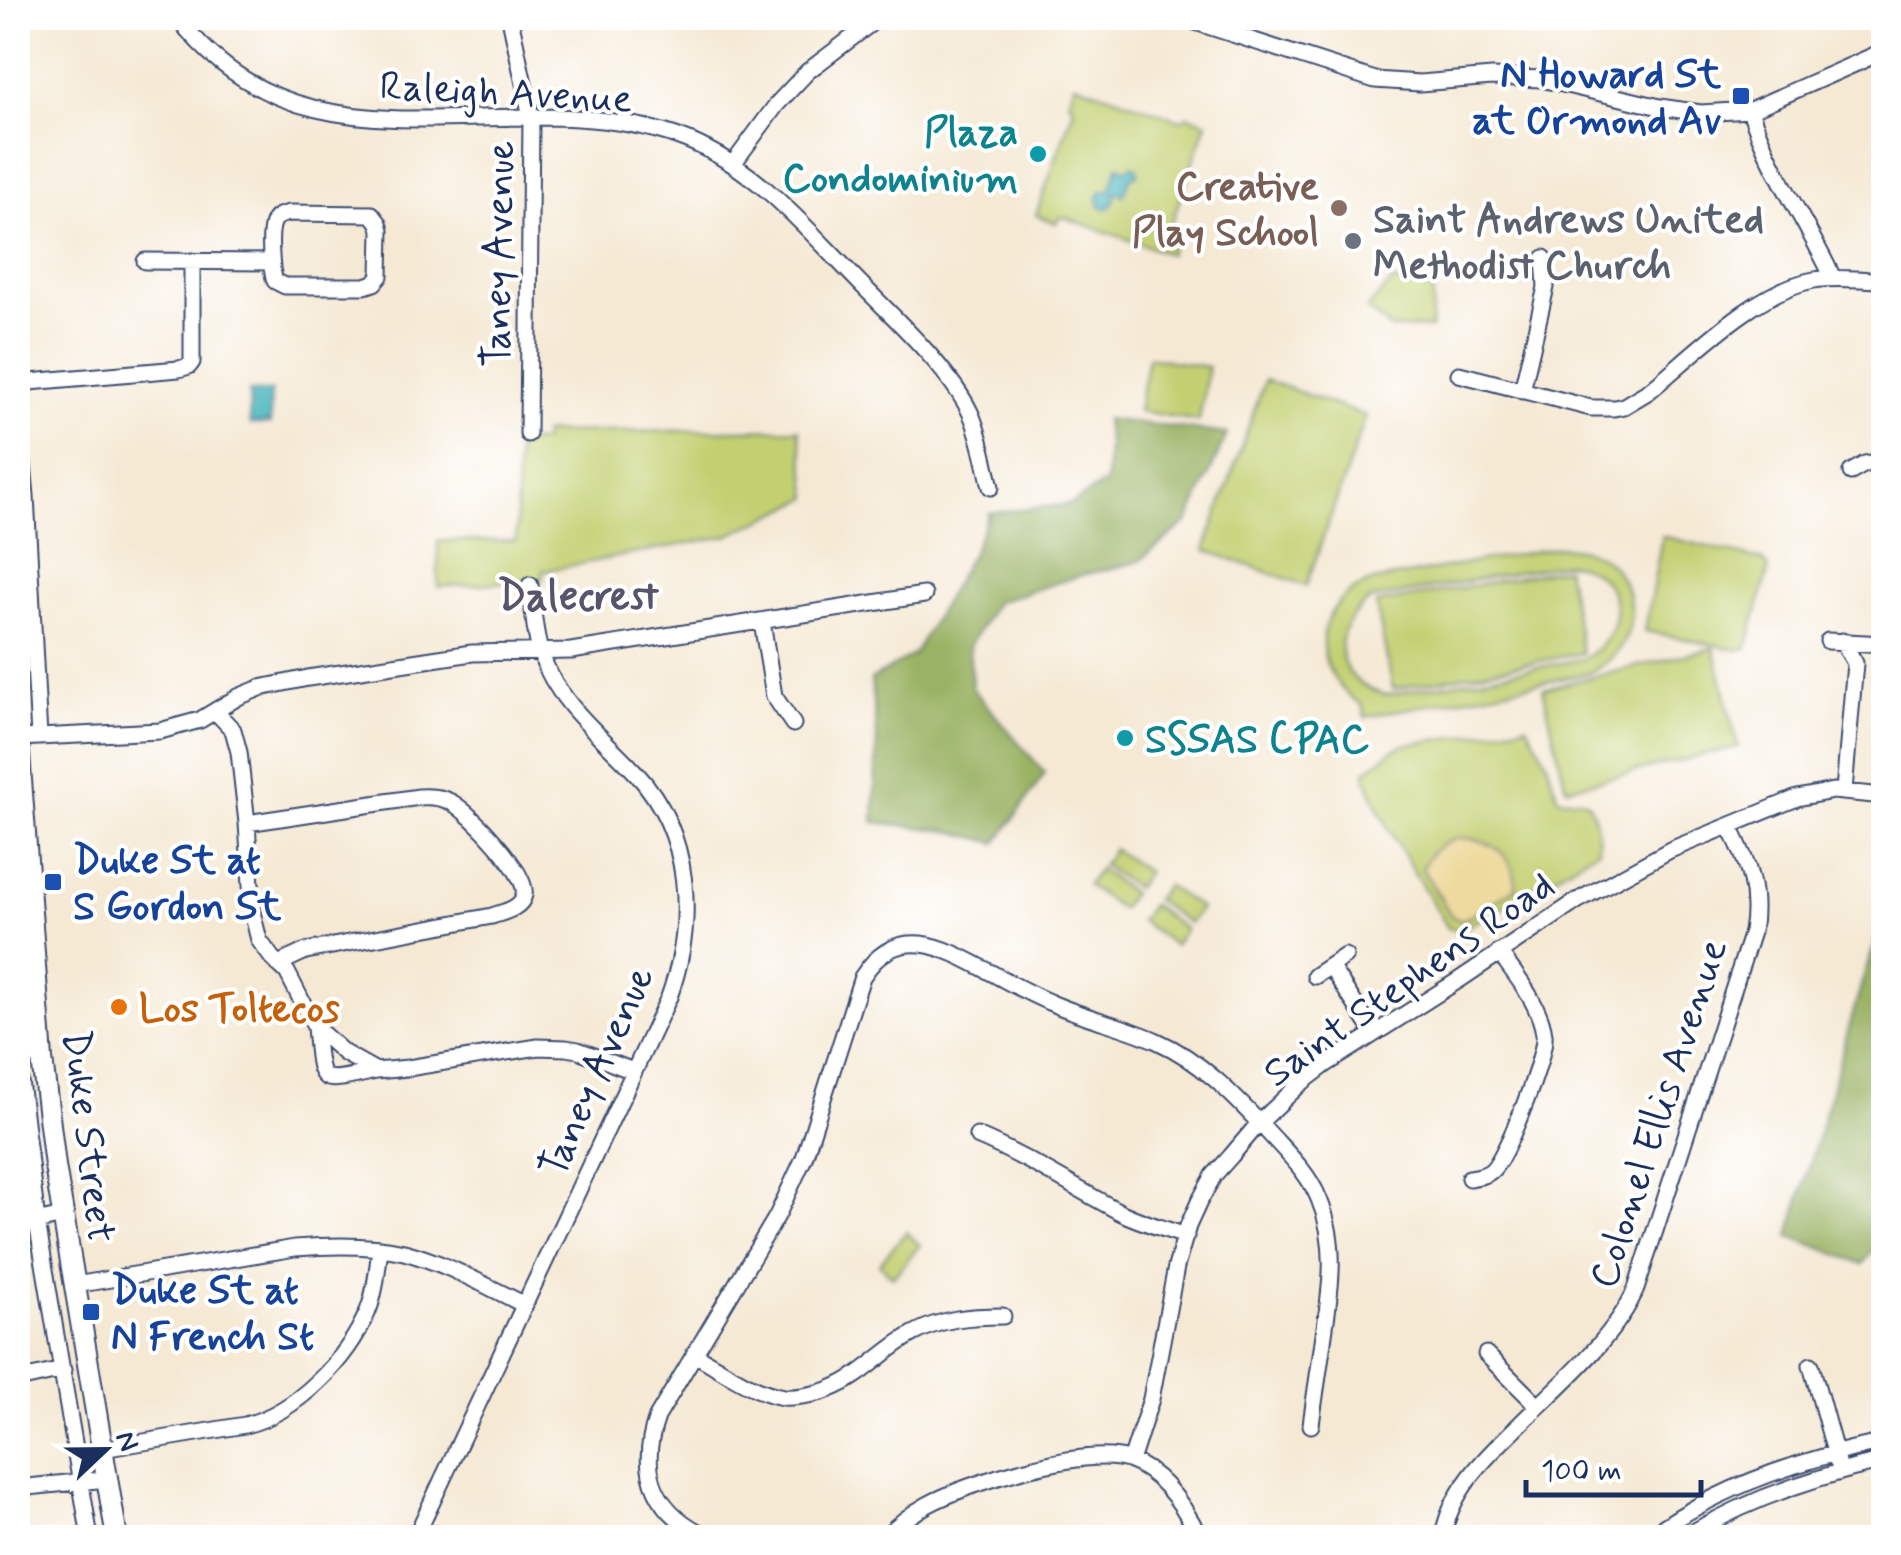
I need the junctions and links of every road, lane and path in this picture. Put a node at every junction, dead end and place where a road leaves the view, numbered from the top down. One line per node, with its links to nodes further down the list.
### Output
1 (178, 18): 7 (street, Raleigh Avenue)
2 (510, 18): 7 (street, Taney Avenue)
3 (878, 18): 8 (street)
4 (1184, 18): 6 (street)
5 (1884, 51): 6 (street)
6 (1750, 110): 13 (street)
7 (532, 117): 8 (street, Raleigh Avenue); 19 (street, Taney Avenue)
8 (733, 164): 22 (street, Raleigh Avenue)
9 (1544, 258): 17 (street)
10 (145, 261): 11 (street)
11 (192, 261): 12 (street); 16 (street)
12 (271, 262): 12 (street)
13 (1834, 278): 14 (street); 17 (street)
14 (1884, 280)
15 (1459, 374): 17 (street)
16 (18, 383)
17 (1522, 391)
18 (18, 410): 23 (street)
19 (528, 434)
20 (1884, 461): 21 (street)
21 (1851, 472)
22 (991, 487)
23 (22, 522): 32 (street)
24 (530, 585): 28 (street, Taney Avenue)
25 (924, 595): 26 (street)
26 (762, 622): 28 (street); 31 (street)
27 (1878, 644): 29 (street); 29 (street)
28 (540, 653): 30 (street); 48 (street, Taney Avenue)
29 (1855, 663): 33 (street)
30 (215, 711): 32 (street); 35 (street)
31 (793, 724)
32 (25, 738): 37 (main road, Duke Street)
33 (1844, 791): 34 (street, Saint Stephens Road); 36 (street, Saint Stephens Road)
34 (1884, 796)
35 (248, 822): 41 (street); 41 (street)
36 (1730, 826): 39 (street, Saint Stephens Road); 65 (street, Colonel Ellis Avenue)
37 (21, 837): 38 (main road, Duke Street)
38 (25, 941): 52 (main road, Duke Street)
39 (1498, 952): 45 (street, Saint Stephens Road); 51 (street)
40 (1345, 956): 42 (street)
41 (278, 964): 44 (street)
42 (1330, 966): 43 (street); 45 (street)
43 (1315, 976)
44 (315, 1026): 47 (street); 47 (street)
45 (1374, 1033): 49 (street, Saint Stephens Road)
46 (18, 1064): 53 (street)
47 (376, 1071): 48 (street)
48 (634, 1071): 58 (street, Taney Avenue)
49 (1259, 1123): 55 (street, Saint Stephens Road); 60 (street); 66 (street)
50 (977, 1136): 55 (street)
51 (1469, 1178)
52 (63, 1216): 53 (street); 57 (main road, Duke Street)
53 (37, 1222): 54 (street); 63 (street)
54 (18, 1226)
55 (1186, 1236): 70 (street, Saint Stephens Road)
56 (380, 1249): 57 (street); 58 (street); 68 (street)
57 (74, 1286): 68 (main road, Duke Street)
58 (524, 1304): 78 (street, Taney Avenue)
59 (1003, 1316): 60 (street)
60 (694, 1354): 79 (street)
61 (1486, 1354): 65 (street)
62 (1811, 1365): 69 (street)
63 (63, 1370): 64 (street); 74 (street)
64 (18, 1380)
65 (1538, 1406): 82 (street, Colonel Ellis Avenue)
66 (1311, 1424)
67 (1884, 1442): 69 (street)
68 (102, 1450): 73 (main road, Duke Street)
69 (1835, 1453): 72 (street); 83 (street)
70 (1131, 1461): 80 (street); 81 (street)
71 (1884, 1461): 72 (street)
72 (1840, 1472): 84 (street)
73 (107, 1479): 74 (street); 77 (main road, Duke Street)
74 (82, 1481): 75 (street); 76 (street)
75 (18, 1488)
76 (90, 1538)
77 (116, 1538)
78 (415, 1538)
79 (710, 1538)
80 (884, 1538)
81 (1200, 1538)
82 (1442, 1538)
83 (1648, 1538)
84 (1683, 1538)

